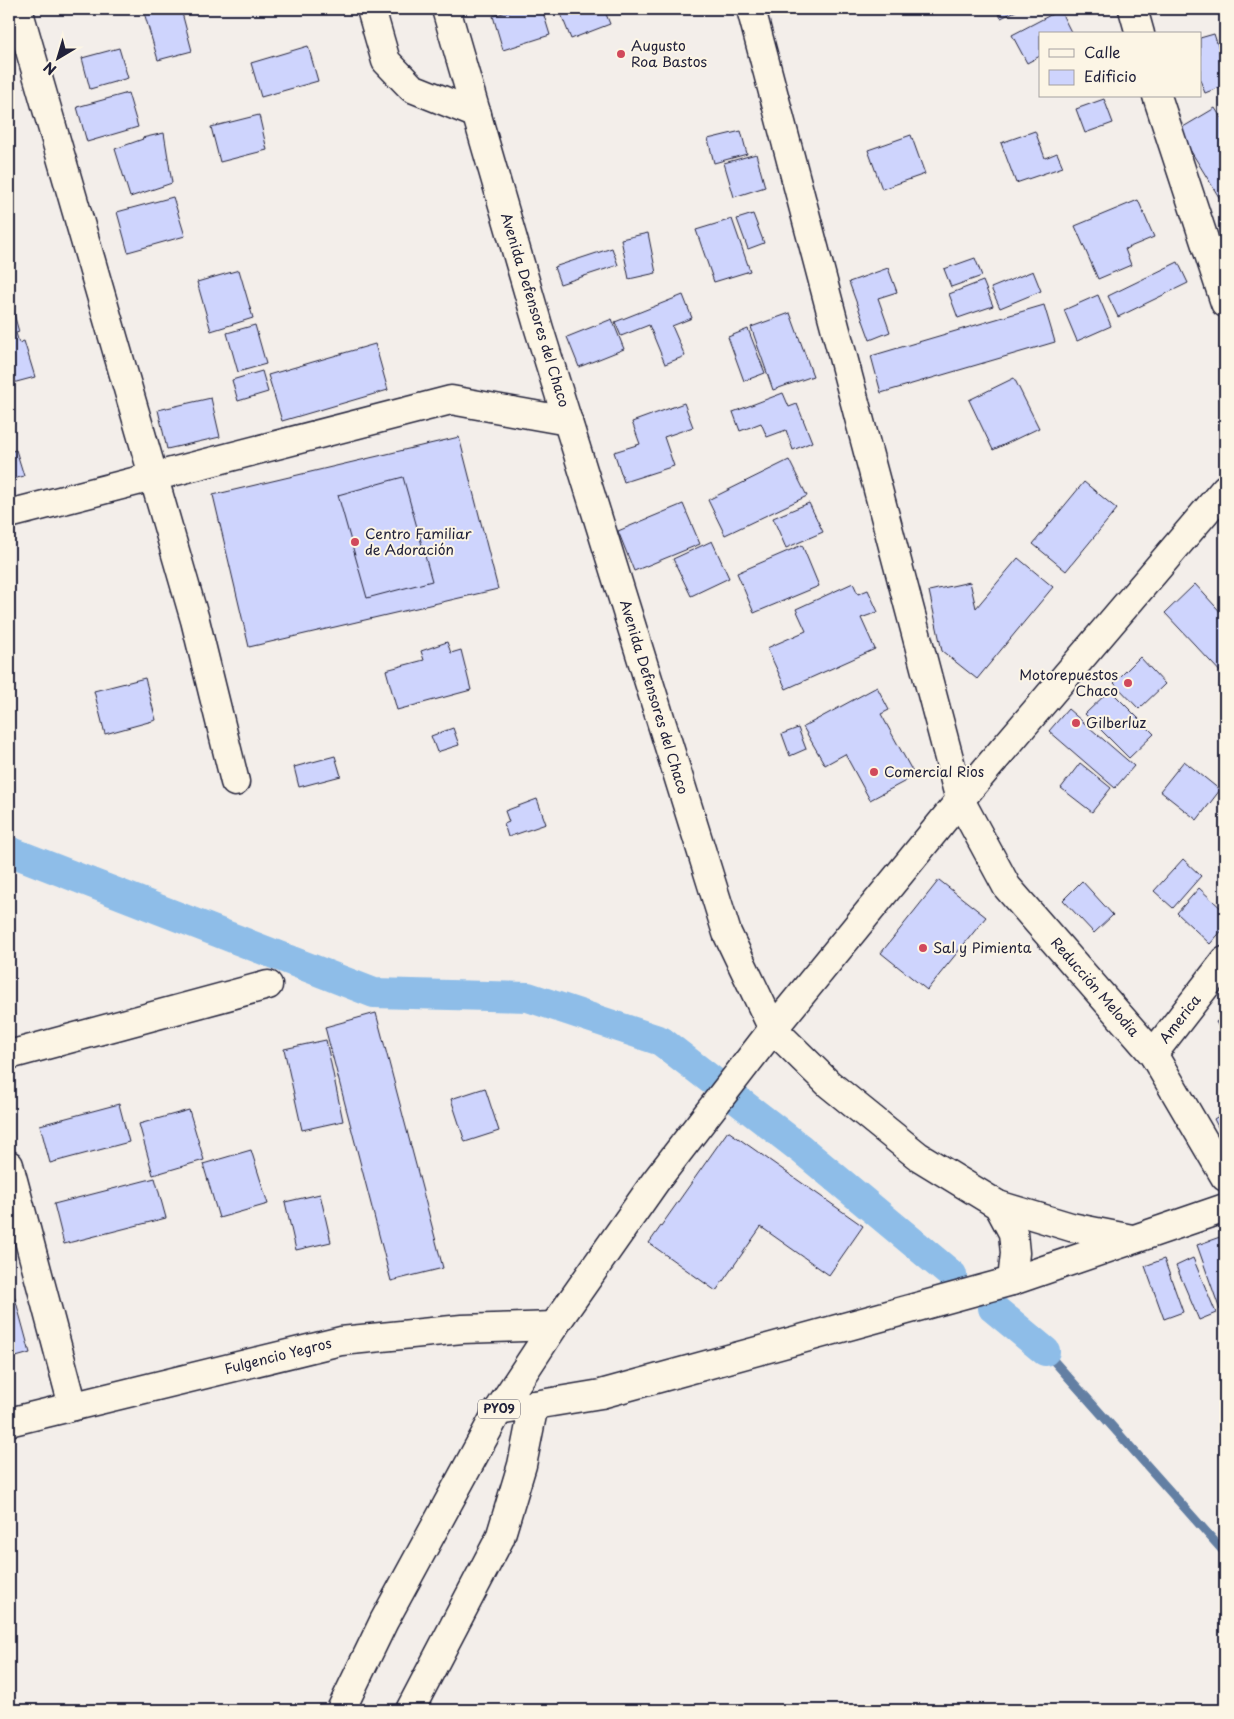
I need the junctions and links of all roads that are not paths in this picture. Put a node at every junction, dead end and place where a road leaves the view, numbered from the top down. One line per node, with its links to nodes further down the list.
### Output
1 (18, 9): 11 (main road)
2 (371, 9): 8 (main road)
3 (446, 9): 8 (main road, Avenida Defensores del Chaco)
4 (751, 9): 15 (main road, Reducción Melodia)
5 (1133, 9): 6 (main road)
6 (1139, 32)
7 (1158, 98): 9 (main road)
8 (477, 114): 10 (main road, Avenida Defensores del Chaco)
9 (1225, 303)
10 (568, 421): 11 (main road); 18 (main road, Avenida Defensores del Chaco)
11 (152, 477): 13 (main road); 14 (main road)
12 (1225, 489): 15 (main road, PY09)
13 (9, 514)
14 (235, 782)
15 (960, 800): 18 (main road, PY09); 19 (main road, Reducción Melodia)
16 (1225, 961): 19 (main road, America)
17 (268, 985): 20 (main road)
18 (773, 1029): 23 (main road, Avenida Defensores del Chaco); 27 (main road, PY09)
19 (1153, 1054): 22 (main road, Reducción Melodia)
20 (9, 1055)
21 (9, 1164): 29 (main road)
22 (1225, 1177)
23 (998, 1206): 25 (main road); 26 (main road, Avenida Defensores del Chaco)
24 (1225, 1208): 25 (main road)
25 (1132, 1240): 26 (main road)
26 (1012, 1281): 28 (main road)
27 (554, 1326): 29 (main road, Fulgencio Yegros); 30 (main road, PY09)
28 (534, 1405): 30 (main road); 33 (main road)
29 (73, 1406): 31 (main road, Fulgencio Yegros)
30 (498, 1411): 32 (main road, PY09)
31 (9, 1422)
32 (341, 1710)
33 (410, 1710)

